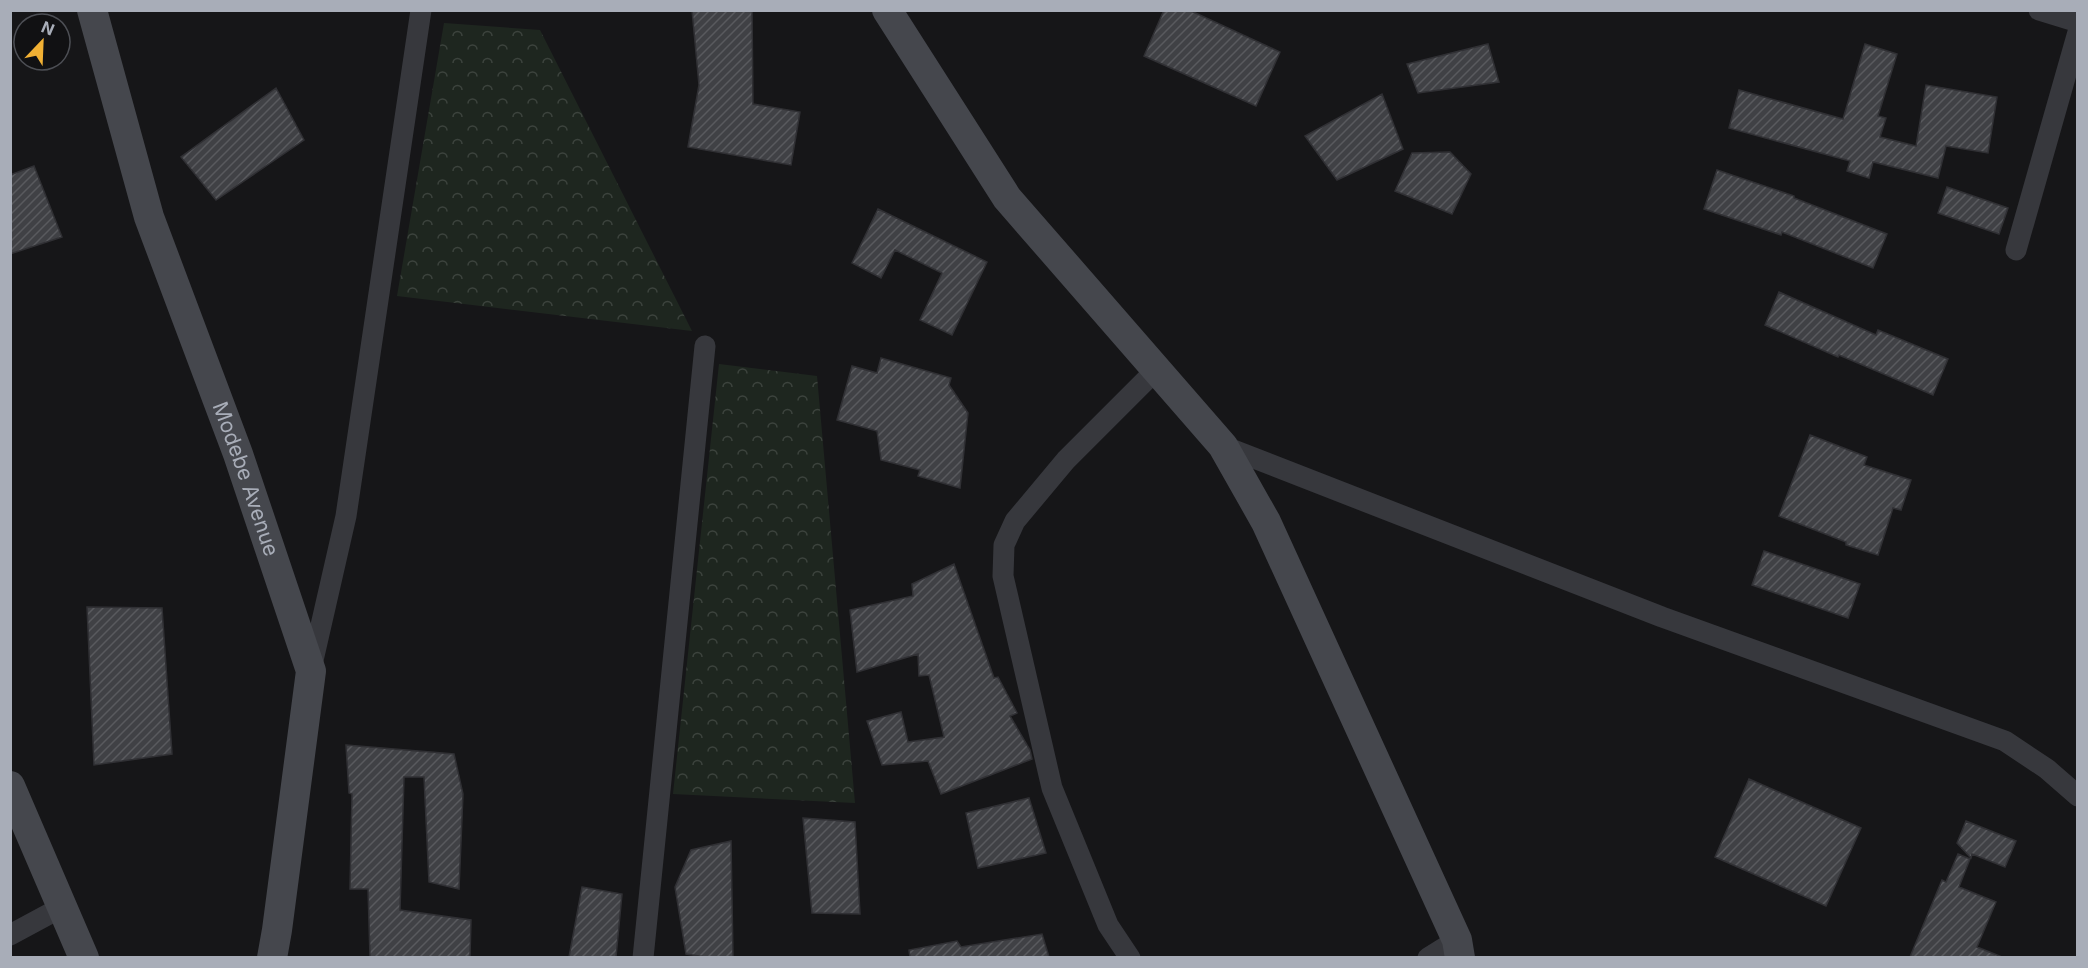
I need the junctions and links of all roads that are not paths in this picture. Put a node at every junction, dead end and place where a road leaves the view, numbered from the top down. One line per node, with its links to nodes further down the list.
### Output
1 (92, 10): 11 (street, Modebe Avenue)
2 (421, 10): 11 (street)
3 (887, 10): 9 (street)
4 (2039, 10): 5 (street)
5 (2078, 22)
6 (2078, 32): 7 (street)
7 (2016, 250)
8 (705, 346): 19 (street)
9 (1156, 370): 10 (street); 20 (street)
10 (1223, 446): 13 (street); 16 (street)
11 (311, 671): 18 (street, Modebe Avenue)
12 (10, 786): 14 (street)
13 (2078, 796)
14 (62, 907): 15 (street); 17 (street)
15 (10, 935)
16 (1459, 949): 21 (street)
17 (84, 957)
18 (272, 957)
19 (644, 957)
20 (1130, 957)
21 (1428, 957)

